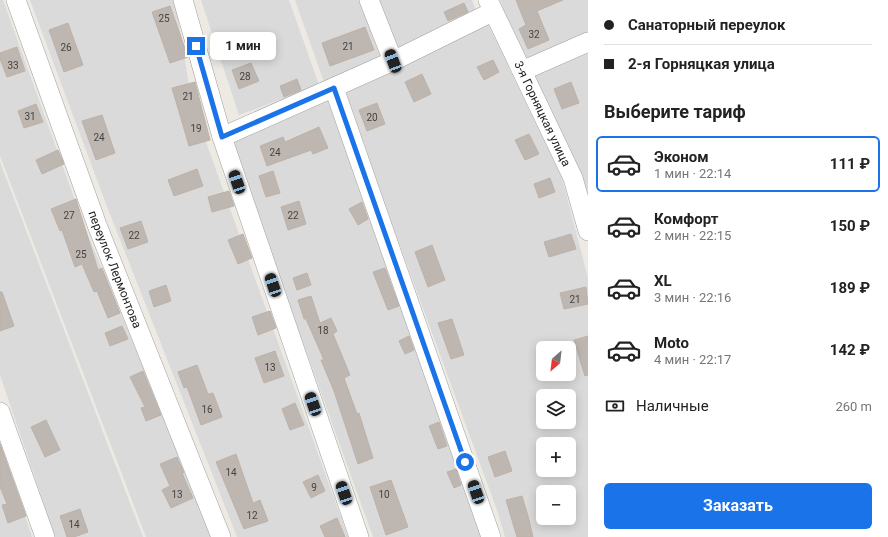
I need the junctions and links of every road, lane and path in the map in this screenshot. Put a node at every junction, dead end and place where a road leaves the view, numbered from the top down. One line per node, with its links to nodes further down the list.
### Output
1 (16, 0): 13 (street, переулок Лермонтова)
2 (183, 0): 9 (street)
3 (369, 0): 6 (street)
4 (490, 6): 6 (street); 7 (street, 3-я Горняцкая улица)
5 (588, 42): 7 (street)
6 (393, 61): 8 (street)
7 (522, 71): 10 (street, 3-я Горняцкая улица)
8 (334, 88): 9 (street); 15 (street)
9 (222, 137): 14 (street)
10 (588, 231)
11 (0, 412): 12 (street)
12 (45, 537)
13 (221, 537)
14 (359, 537)
15 (491, 537)

